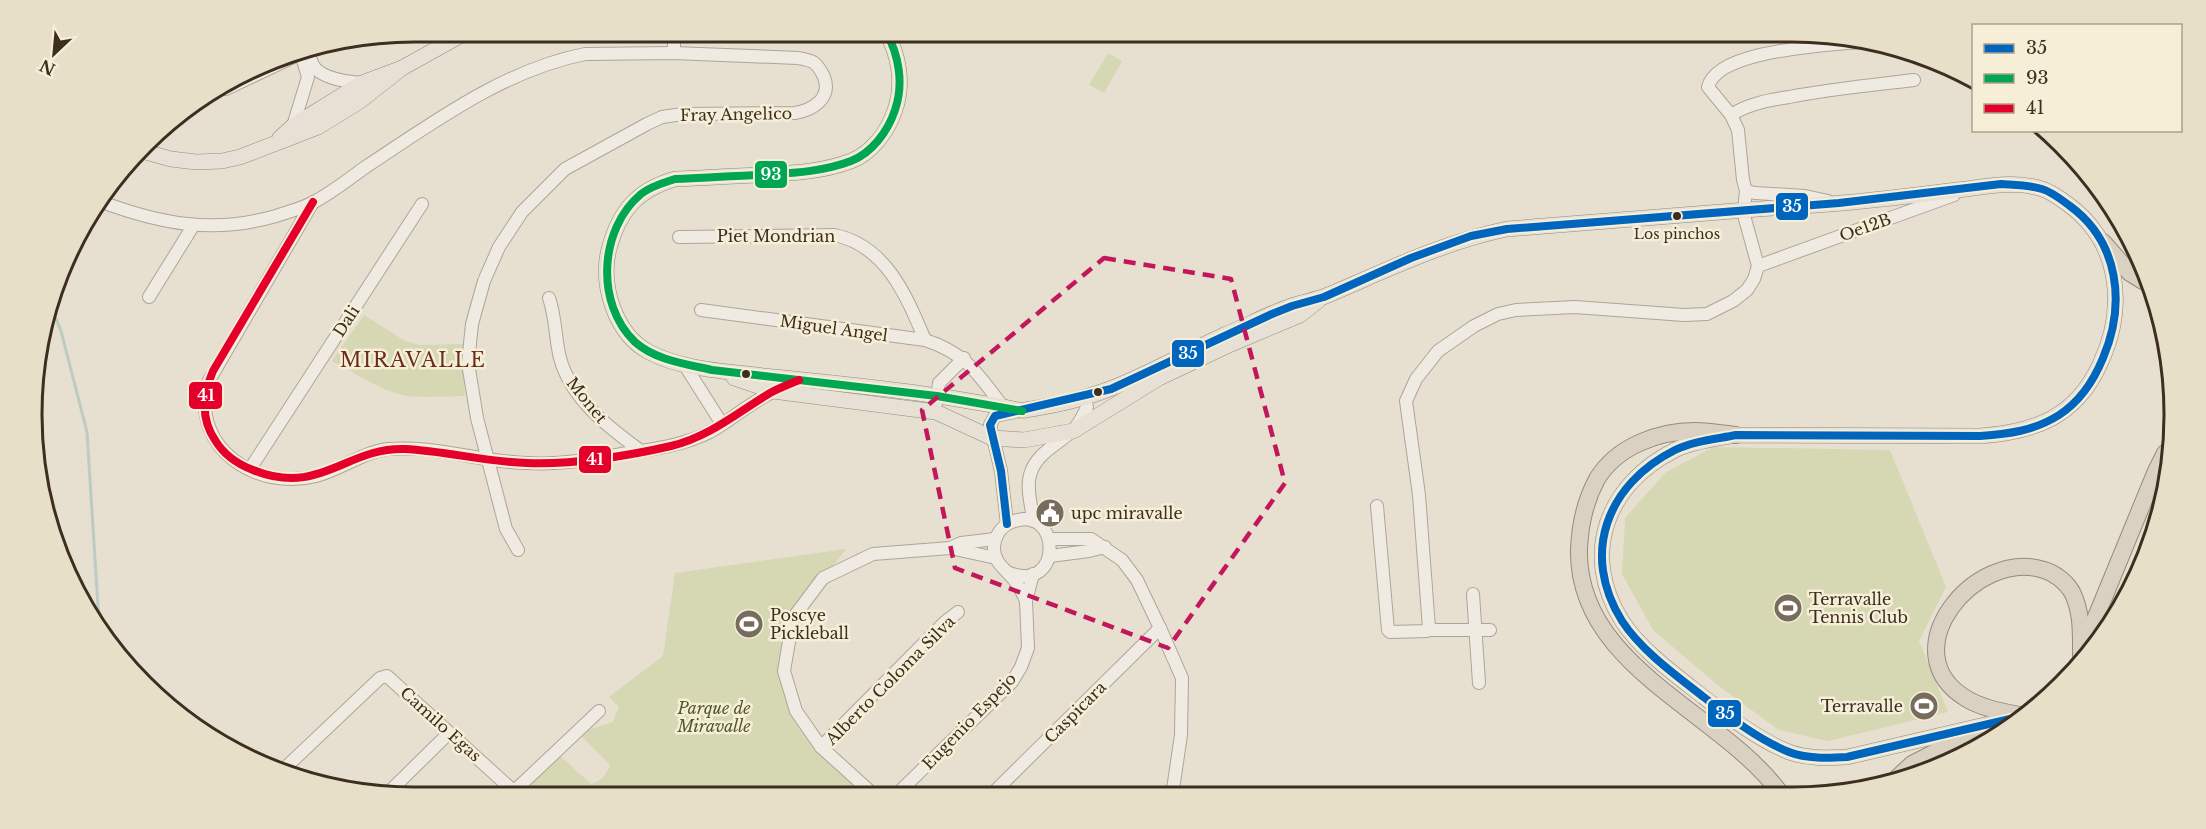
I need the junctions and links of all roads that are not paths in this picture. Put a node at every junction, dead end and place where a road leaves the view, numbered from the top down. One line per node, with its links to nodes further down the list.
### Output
1 (448, 42): 8 (main road)
2 (674, 42): 5 (street)
3 (891, 42): 33 (main road)
4 (1833, 44): 11 (street)
5 (674, 53): 17 (street, Fray Angelico); 47 (street, Fray Angelico)
6 (307, 58): 12 (street)
7 (310, 58): 10 (street)
8 (402, 68): 10 (main road); 13 (main road)
9 (1914, 81): 11 (street)
10 (362, 83): 12 (main road)
11 (1731, 115): 16 (street)
12 (293, 126): 13 (main road)
13 (278, 140): 14 (main road)
14 (149, 153)
15 (1973, 188): 18 (main road); 24 (main road); 25 (street, Oe12B)
16 (1746, 190): 18 (street); 21 (street)
17 (313, 202): 22 (street, Fray Angelico); 49 (street)
18 (1839, 203): 21 (main road)
19 (108, 204): 22 (street, Fray Angelico)
20 (422, 204): 49 (street, Dali)
21 (1744, 210): 25 (street); 28 (main road)
22 (193, 226): 27 (street)
23 (680, 237): 31 (street, Piet Mondrian)
24 (2103, 242): 26 (highway); 44 (main road)
25 (1758, 266): 66 (street)
26 (2138, 278)
27 (149, 297)
28 (1324, 297): 38 (main road); 43 (main road)
29 (549, 298): 46 (street, Monet)
30 (701, 310): 31 (street, Miguel Angel)
31 (926, 340): 32 (street, Miguel Angel)
32 (963, 358): 37 (street); 39 (street, Miguel Angel)
33 (684, 364): 34 (main road); 42 (street)
34 (711, 370): 35 (main road); 36 (main road)
35 (799, 380): 36 (street); 37 (main road)
36 (772, 392): 41 (main road); 42 (street)
37 (937, 396): 39 (main road); 41 (street)
38 (1084, 397): 40 (main road); 43 (street)
39 (1003, 407): 40 (main road)
40 (1022, 411): 45 (street)
41 (935, 412): 45 (main road)
42 (722, 424): 46 (street)
43 (1073, 430): 45 (main road); 51 (street)
44 (1736, 435): 75 (main road); 87 (highway)
45 (992, 438): 52 (street)
46 (641, 451): 47 (street)
47 (489, 460): 49 (street); 57 (street, Fray Angelico)
48 (2161, 461): 69 (highway)
49 (250, 469)
50 (1377, 506): 66 (street)
51 (1033, 521): 52 (street); 54 (street)
52 (1007, 524): 53 (street)
53 (995, 539): 56 (street); 59 (street)
54 (1049, 539): 55 (street); 58 (street)
55 (1105, 547): 58 (street); 65 (street)
56 (950, 548): 59 (street); 77 (street)
57 (518, 550)
58 (1050, 556): 61 (street)
59 (996, 558): 60 (street)
60 (1007, 572): 61 (street); 63 (street, Eugenio Espejo)
61 (1033, 574): 63 (street, Eugenio Espejo)
62 (1473, 594): 67 (street)
63 (1026, 601): 84 (street, Eugenio Espejo)
64 (958, 612): 77 (street, Alberto Coloma Silva)
65 (1160, 628): 85 (street, Caspicara); 86 (street)
66 (1428, 630): 67 (street)
67 (1476, 630): 68 (street); 71 (street)
68 (1490, 630)
69 (2087, 641)
70 (2080, 650): 73 (highway)
71 (1479, 683)
72 (599, 711): 82 (street)
73 (2014, 713)
74 (2001, 722): 75 (main road)
75 (1988, 725): 79 (highway)
76 (449, 733): 78 (street, Camilo Egas); 80 (street); 81 (street, Camilo Egas)
77 (821, 747): 83 (street)
78 (288, 765)
79 (1907, 768)
80 (395, 786)
81 (506, 787)
82 (522, 787)
83 (865, 787)
84 (904, 787)
85 (999, 787)
86 (1173, 787)
87 (1775, 787)

